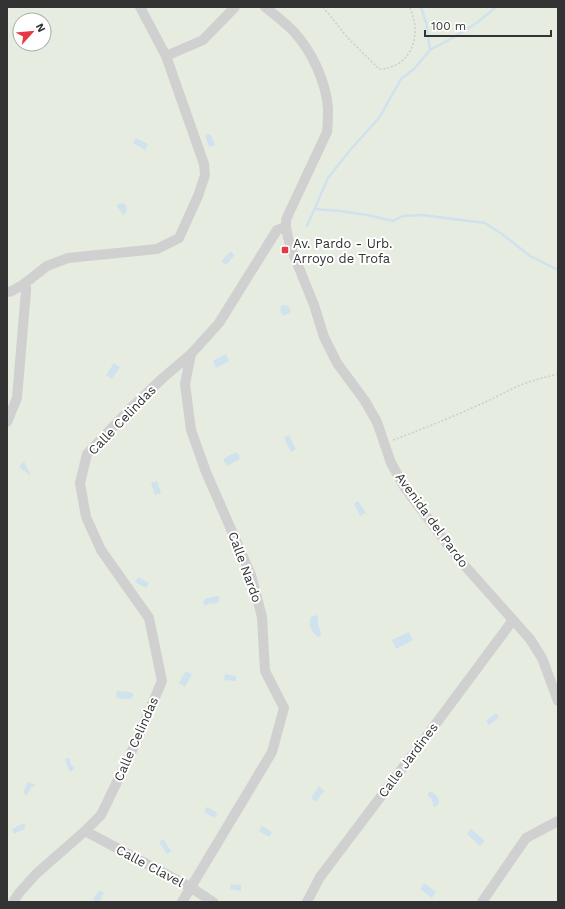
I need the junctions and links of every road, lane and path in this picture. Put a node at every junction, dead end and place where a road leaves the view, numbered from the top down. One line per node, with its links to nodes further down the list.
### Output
1 (140, 7): 6 (street)
2 (235, 7): 6 (street)
3 (265, 7): 7 (street, Avenida del Pardo)
4 (323, 7): 5 (path)
5 (410, 7)
6 (166, 56): 8 (street)
7 (286, 228): 10 (street, Calle Celindas); 13 (street, Avenida del Pardo)
8 (24, 284): 9 (street); 12 (street)
9 (7, 292)
10 (191, 354): 17 (street, Calle Celindas); 18 (street, Calle Nardo)
11 (558, 374): 13 (path)
12 (7, 422)
13 (384, 443): 14 (street, Avenida del Pardo)
14 (513, 620): 15 (street, Avenida del Pardo); 22 (street, Calle Jardines)
15 (558, 701)
16 (558, 821): 23 (street)
17 (85, 831): 18 (street, Calle Clavel); 19 (street, Calle Celindas)
18 (190, 887): 20 (street, Calle Nardo); 21 (street, Calle Clavel)
19 (13, 902)
20 (182, 902)
21 (214, 902)
22 (306, 902)
23 (482, 902)

